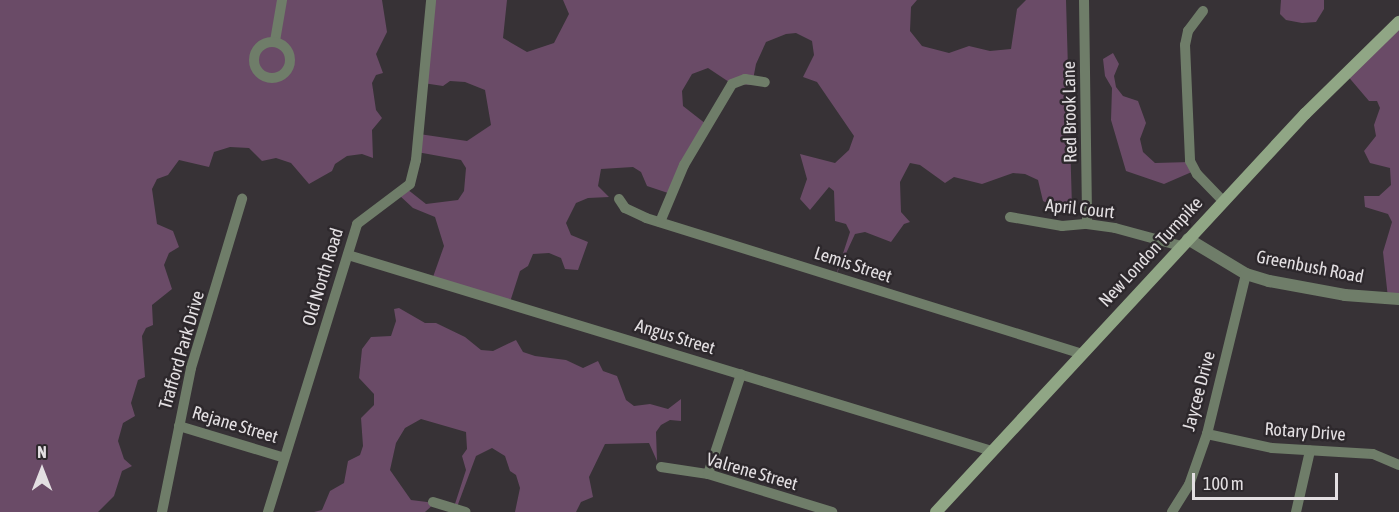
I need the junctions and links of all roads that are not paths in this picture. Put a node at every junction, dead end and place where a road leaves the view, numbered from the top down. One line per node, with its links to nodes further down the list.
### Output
1 (282, 0): 6 (street)
2 (431, 0): 15 (street, Old North Road)
3 (1084, 0): 13 (street, Red Brook Lane)
4 (1203, 11): 10 (street)
5 (1399, 22): 10 (main road, New London Turnpike)
6 (275, 41)
7 (765, 82): 12 (street)
8 (242, 199): 20 (street, Trafford Park Drive)
9 (619, 199): 12 (street, Lemis Street)
10 (1223, 201): 14 (main road, New London Turnpike)
11 (1010, 217): 13 (street, April Court)
12 (660, 222): 18 (street, Lemis Street)
13 (1087, 224): 14 (street, April Court)
14 (1184, 242): 16 (street, Greenbush Road); 18 (main road, New London Turnpike)
15 (348, 255): 19 (street, Angus Street); 24 (street, Old North Road)
16 (1246, 274): 17 (street, Greenbush Road); 21 (street, Jaycee Drive)
17 (1399, 299)
18 (1082, 354): 22 (main road, New London Turnpike)
19 (741, 374): 22 (street, Angus Street); 27 (street)
20 (179, 426): 24 (street, Rejane Street); 29 (street, Trafford Park Drive)
21 (1207, 434): 23 (street, Rotary Drive); 34 (street, Jaycee Drive)
22 (992, 451): 33 (main road, New London Turnpike)
23 (1310, 451): 25 (street, Rotary Drive); 35 (street)
24 (282, 457): 30 (street, Old North Road)
25 (1399, 465)
26 (661, 466): 27 (street, Valrene Street)
27 (708, 474): 32 (street, Valrene Street)
28 (433, 502): 31 (street)
29 (162, 512)
30 (268, 512)
31 (466, 512)
32 (832, 512)
33 (936, 512)
34 (1172, 512)
35 (1296, 512)

